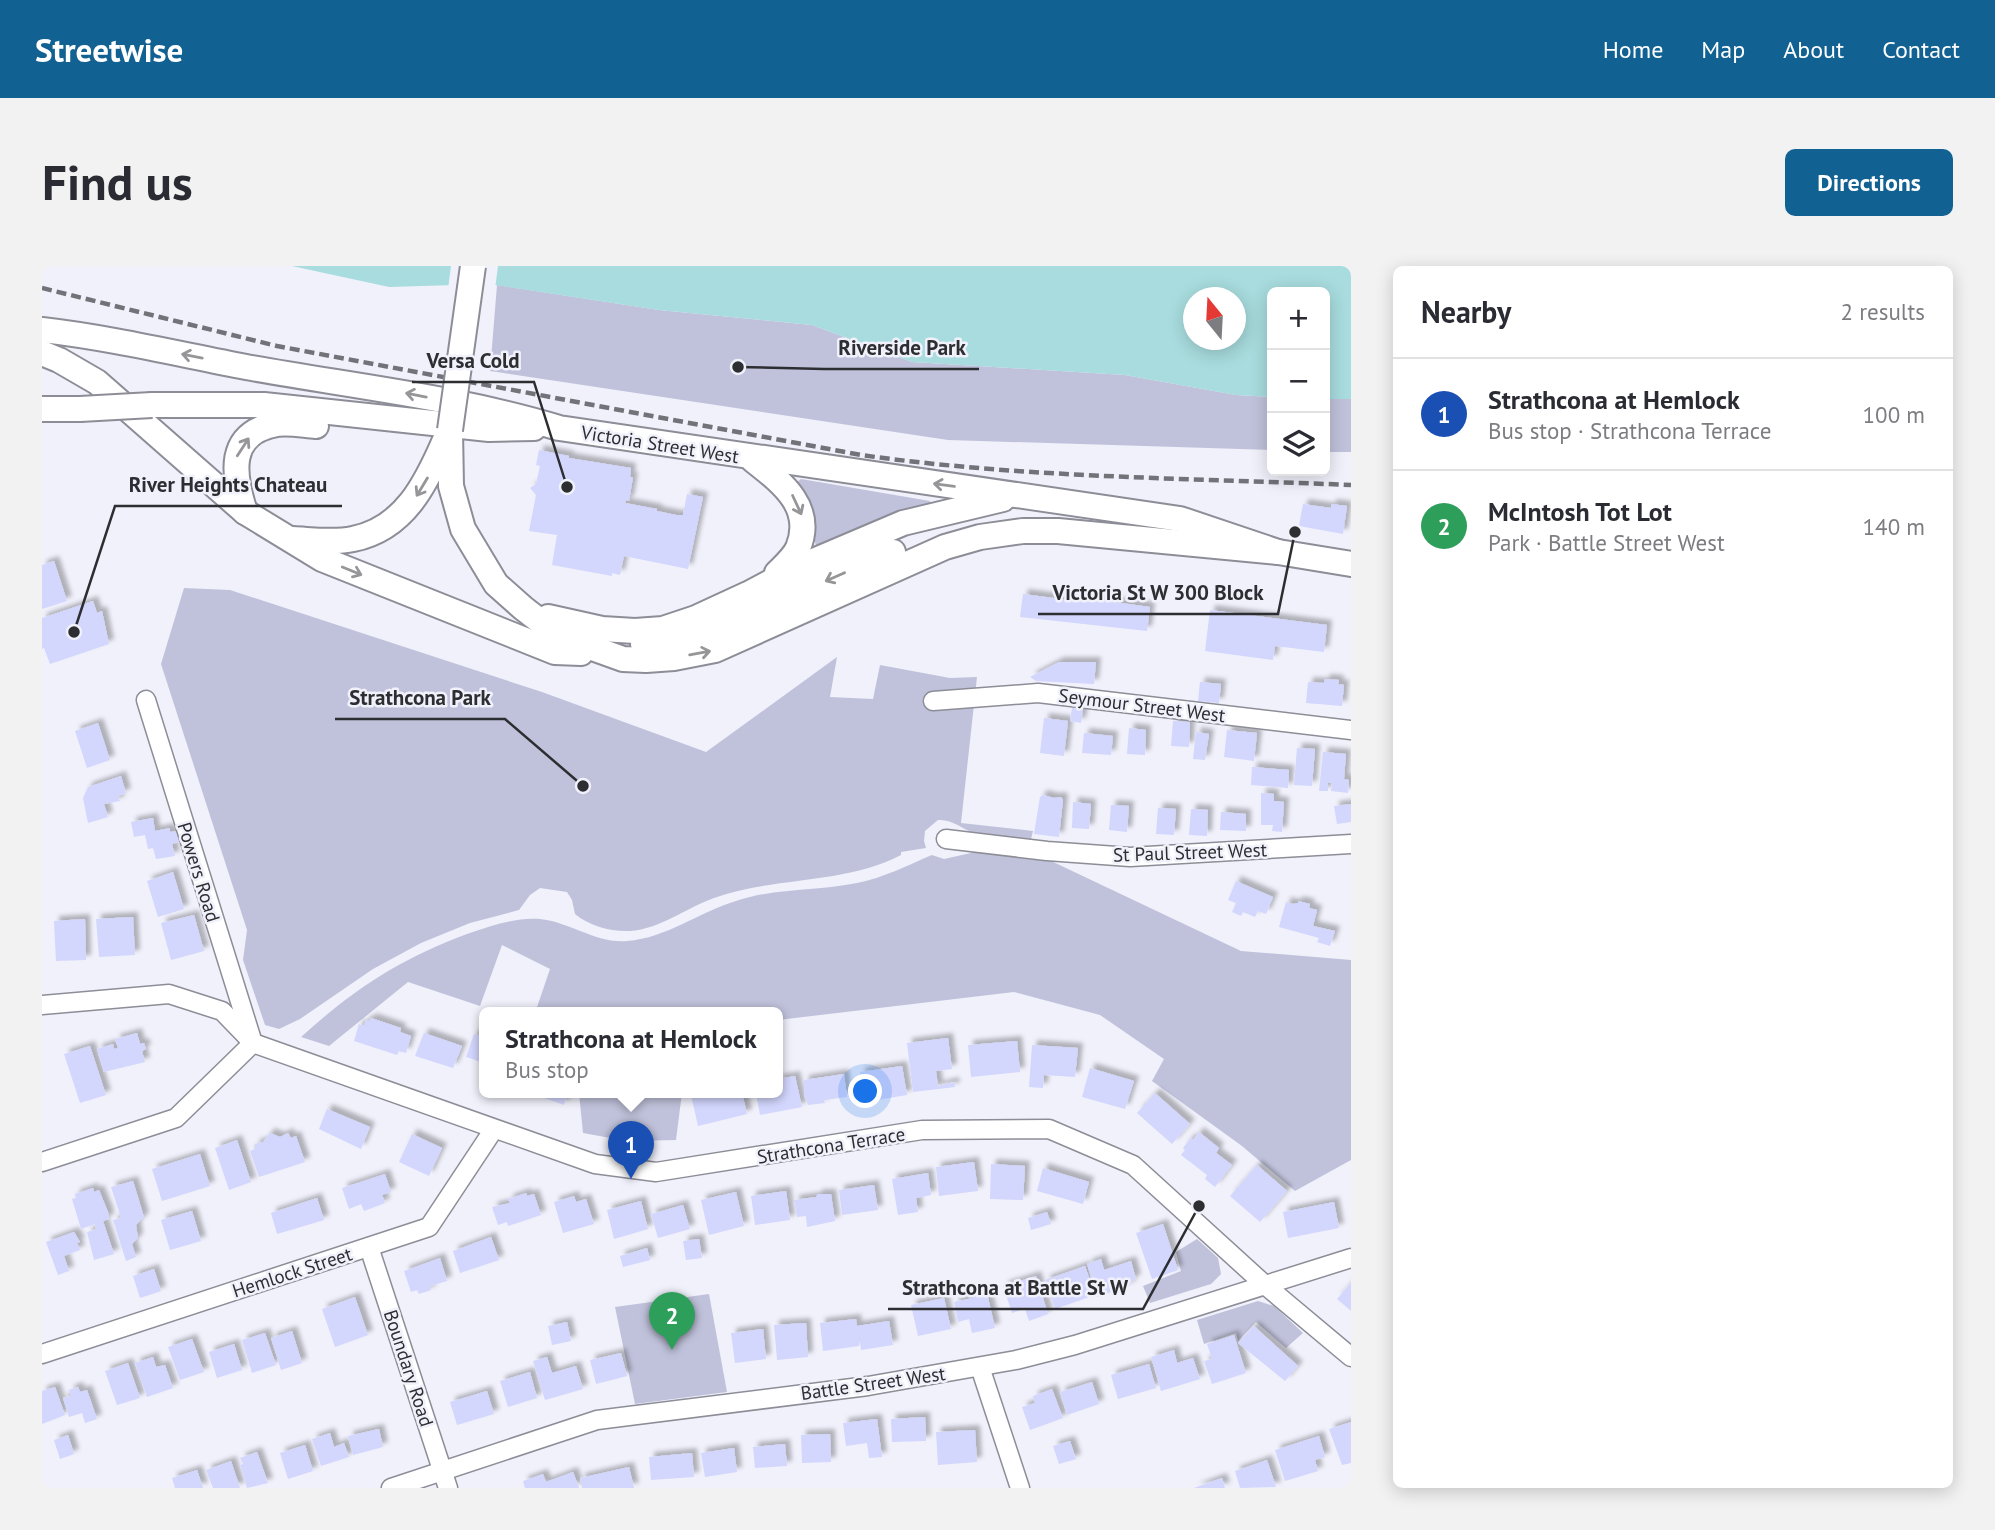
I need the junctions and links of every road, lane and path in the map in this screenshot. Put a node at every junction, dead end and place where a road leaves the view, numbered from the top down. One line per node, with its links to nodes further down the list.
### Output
1 (473, 266): 7 (main road, bridge)
2 (42, 330): 6 (main road, Victoria Street West, one-way to 2)
3 (42, 353): 10 (main road, Victoria Street West)
4 (42, 409): 5 (main road, bridge)
5 (401, 419): 6 (main road); 10 (main road, one-way to 5)
6 (559, 428): 8 (main road, Victoria Street West)
7 (450, 430): 11 (main road, one-way to 11); 16 (main road, Victoria Street West)
8 (749, 457): 9 (main road, Victoria Street West, one-way to 8); 15 (main road, one-way to 15)
9 (1017, 496): 12 (main road, Victoria Street West); 15 (main road)
10 (245, 512): 11 (main road, Victoria Street West)
11 (293, 539): 18 (main road, Victoria Street West, one-way to 18)
12 (1250, 544): 13 (main road, Victoria Street West); 17 (main road, one-way to 17)
13 (1278, 552): 14 (main road, Victoria Street West); 18 (main road, Victoria Street West, one-way to 13)
14 (1351, 564)
15 (771, 581): 17 (main road)
16 (523, 608): 17 (main road); 18 (main road, Victoria Street West)
17 (548, 617)
18 (623, 659)
19 (146, 700): 25 (street, Powers Road)
20 (933, 701): 21 (street, Seymour Street West)
21 (1351, 730)
22 (946, 839): 23 (street, St Paul Street West)
23 (1351, 844)
24 (42, 1005): 25 (street)
25 (253, 1043): 26 (street, Strathcona Terrace); 27 (street)
26 (495, 1129): 28 (street, Hemlock Street); 30 (street, Strathcona Terrace)
27 (42, 1162)
28 (369, 1247): 31 (street, Hemlock Street); 34 (street, Boundary Road)
29 (1351, 1258): 30 (street, Battle Street West)
30 (1265, 1285): 32 (street, Strathcona Terrace); 33 (street, Battle Street West)
31 (42, 1354)
32 (1351, 1357)
33 (980, 1367): 34 (street, Battle Street West); 36 (street)
34 (446, 1479): 35 (street, Battle Street West)
35 (391, 1488)
36 (1020, 1488)

